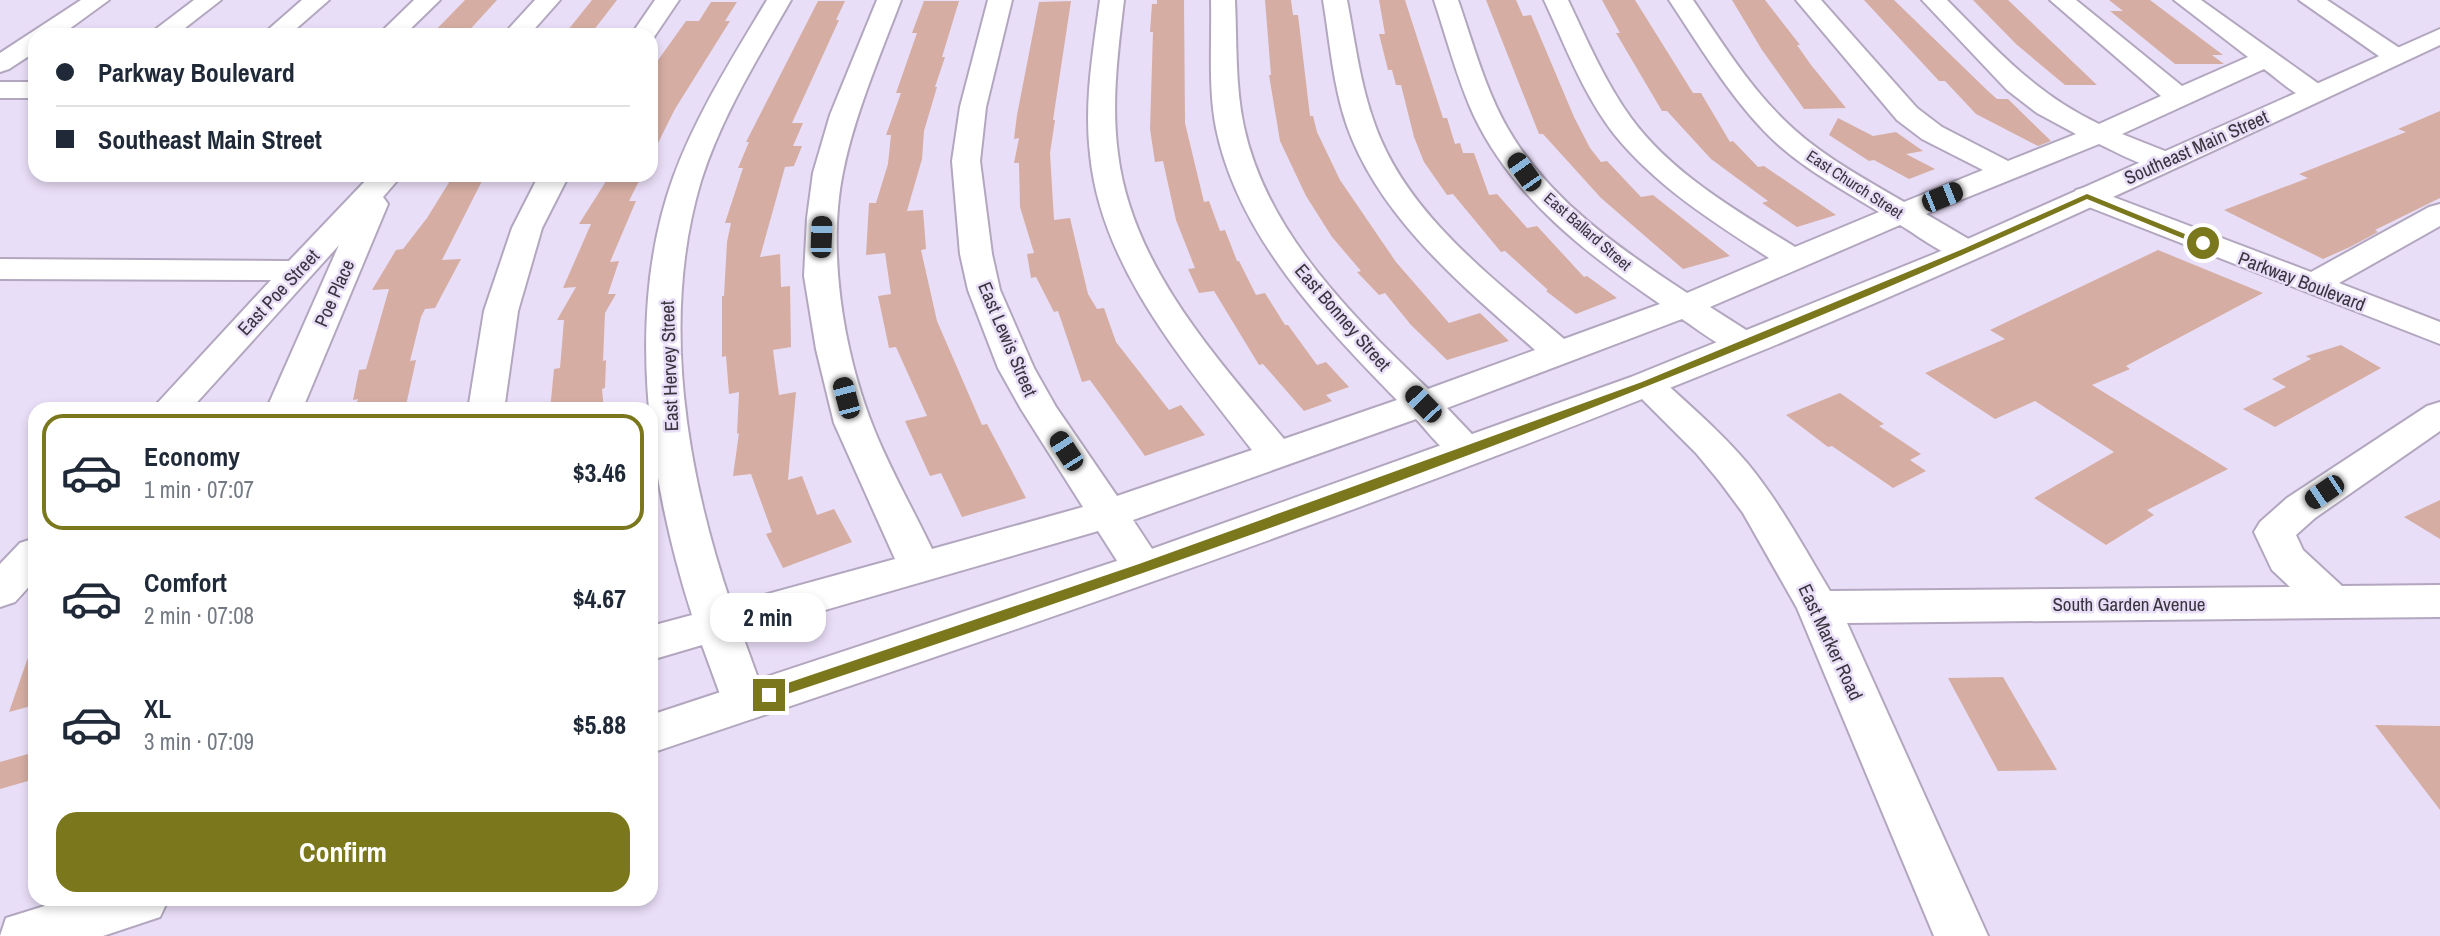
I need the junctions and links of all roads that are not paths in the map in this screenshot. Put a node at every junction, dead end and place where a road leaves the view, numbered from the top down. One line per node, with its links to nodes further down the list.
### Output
1 (97, 0): 21 (street)
2 (209, 0): 22 (street)
3 (317, 0): 23 (street)
4 (428, 0): 24 (street)
5 (548, 0): 25 (street)
6 (667, 0): 26 (street)
7 (779, 0): 70 (street, East Hervey Street)
8 (889, 0): 64 (street)
9 (1000, 0): 62 (street, East Lewis Street)
10 (1112, 0): 61 (street)
11 (1223, 0): 58 (street, East Bonney Street)
12 (1335, 0): 53 (street)
13 (1446, 0): 50 (street, East Ballard Street)
14 (1556, 0): 46 (street)
15 (1681, 0): 44 (street, East Church Street)
16 (1808, 0): 38 (street)
17 (1934, 0): 36 (street)
18 (2062, 0): 35 (street)
19 (2186, 0): 30 (street)
20 (2311, 0): 29 (street)
21 (55, 28)
22 (170, 28)
23 (283, 28)
24 (398, 28)
25 (522, 28)
26 (647, 28)
27 (2440, 36): 29 (street, Southeast Main Street)
28 (28, 46): 31 (street)
29 (2395, 56): 34 (street, Southeast Main Street)
30 (2266, 58): 34 (street); 35 (street)
31 (0, 64)
32 (0, 90): 33 (street)
33 (28, 90)
34 (2314, 93): 37 (street, Southeast Main Street)
35 (2179, 97): 36 (street)
36 (2100, 134): 37 (street); 38 (street)
37 (2165, 161): 42 (street, Southeast Main Street)
38 (2006, 171): 44 (street)
39 (380, 182): 48 (street, East Poe Street)
40 (383, 182): 56 (street, Poe Place)
41 (550, 182): 57 (street)
42 (2087, 196): 45 (street, Southeast Main Street); 49 (street, Parkway Boulevard)
43 (2440, 213): 49 (street)
44 (1900, 214): 45 (street, East Church Street); 46 (street)
45 (1966, 251): 52 (street, Southeast Main Street)
46 (1793, 260): 50 (street)
47 (0, 269): 48 (street)
48 (297, 271): 55 (street, East Poe Street)
49 (2312, 285): 51 (street, Parkway Boulevard)
50 (1685, 306): 52 (street, East Ballard Street); 53 (street)
51 (2440, 334)
52 (1745, 344): 54 (street, Southeast Main Street)
53 (1559, 354): 58 (street)
54 (1646, 385): 60 (street, Southeast Main Street); 69 (street, East Marker Road)
55 (176, 402)
56 (286, 402)
57 (487, 402)
58 (1423, 404): 60 (street, East Bonney Street); 61 (street)
59 (2440, 414): 68 (street)
60 (1468, 450): 65 (street, Southeast Main Street)
61 (1277, 455): 62 (street)
62 (1108, 514): 64 (street); 65 (street, East Lewis Street)
63 (28, 561): 66 (street)
64 (920, 567): 70 (street)
65 (1143, 567): 72 (street, Southeast Main Street)
66 (0, 591)
67 (2440, 601): 68 (street, South Garden Avenue)
68 (2333, 603): 69 (street, South Garden Avenue)
69 (1818, 607): 76 (street, East Marker Road)
70 (718, 624): 71 (street); 72 (street, East Hervey Street)
71 (658, 641)
72 (744, 703): 73 (street, Southeast Main Street)
73 (658, 732)
74 (122, 906): 75 (street)
75 (25, 936)
76 (1961, 936)

